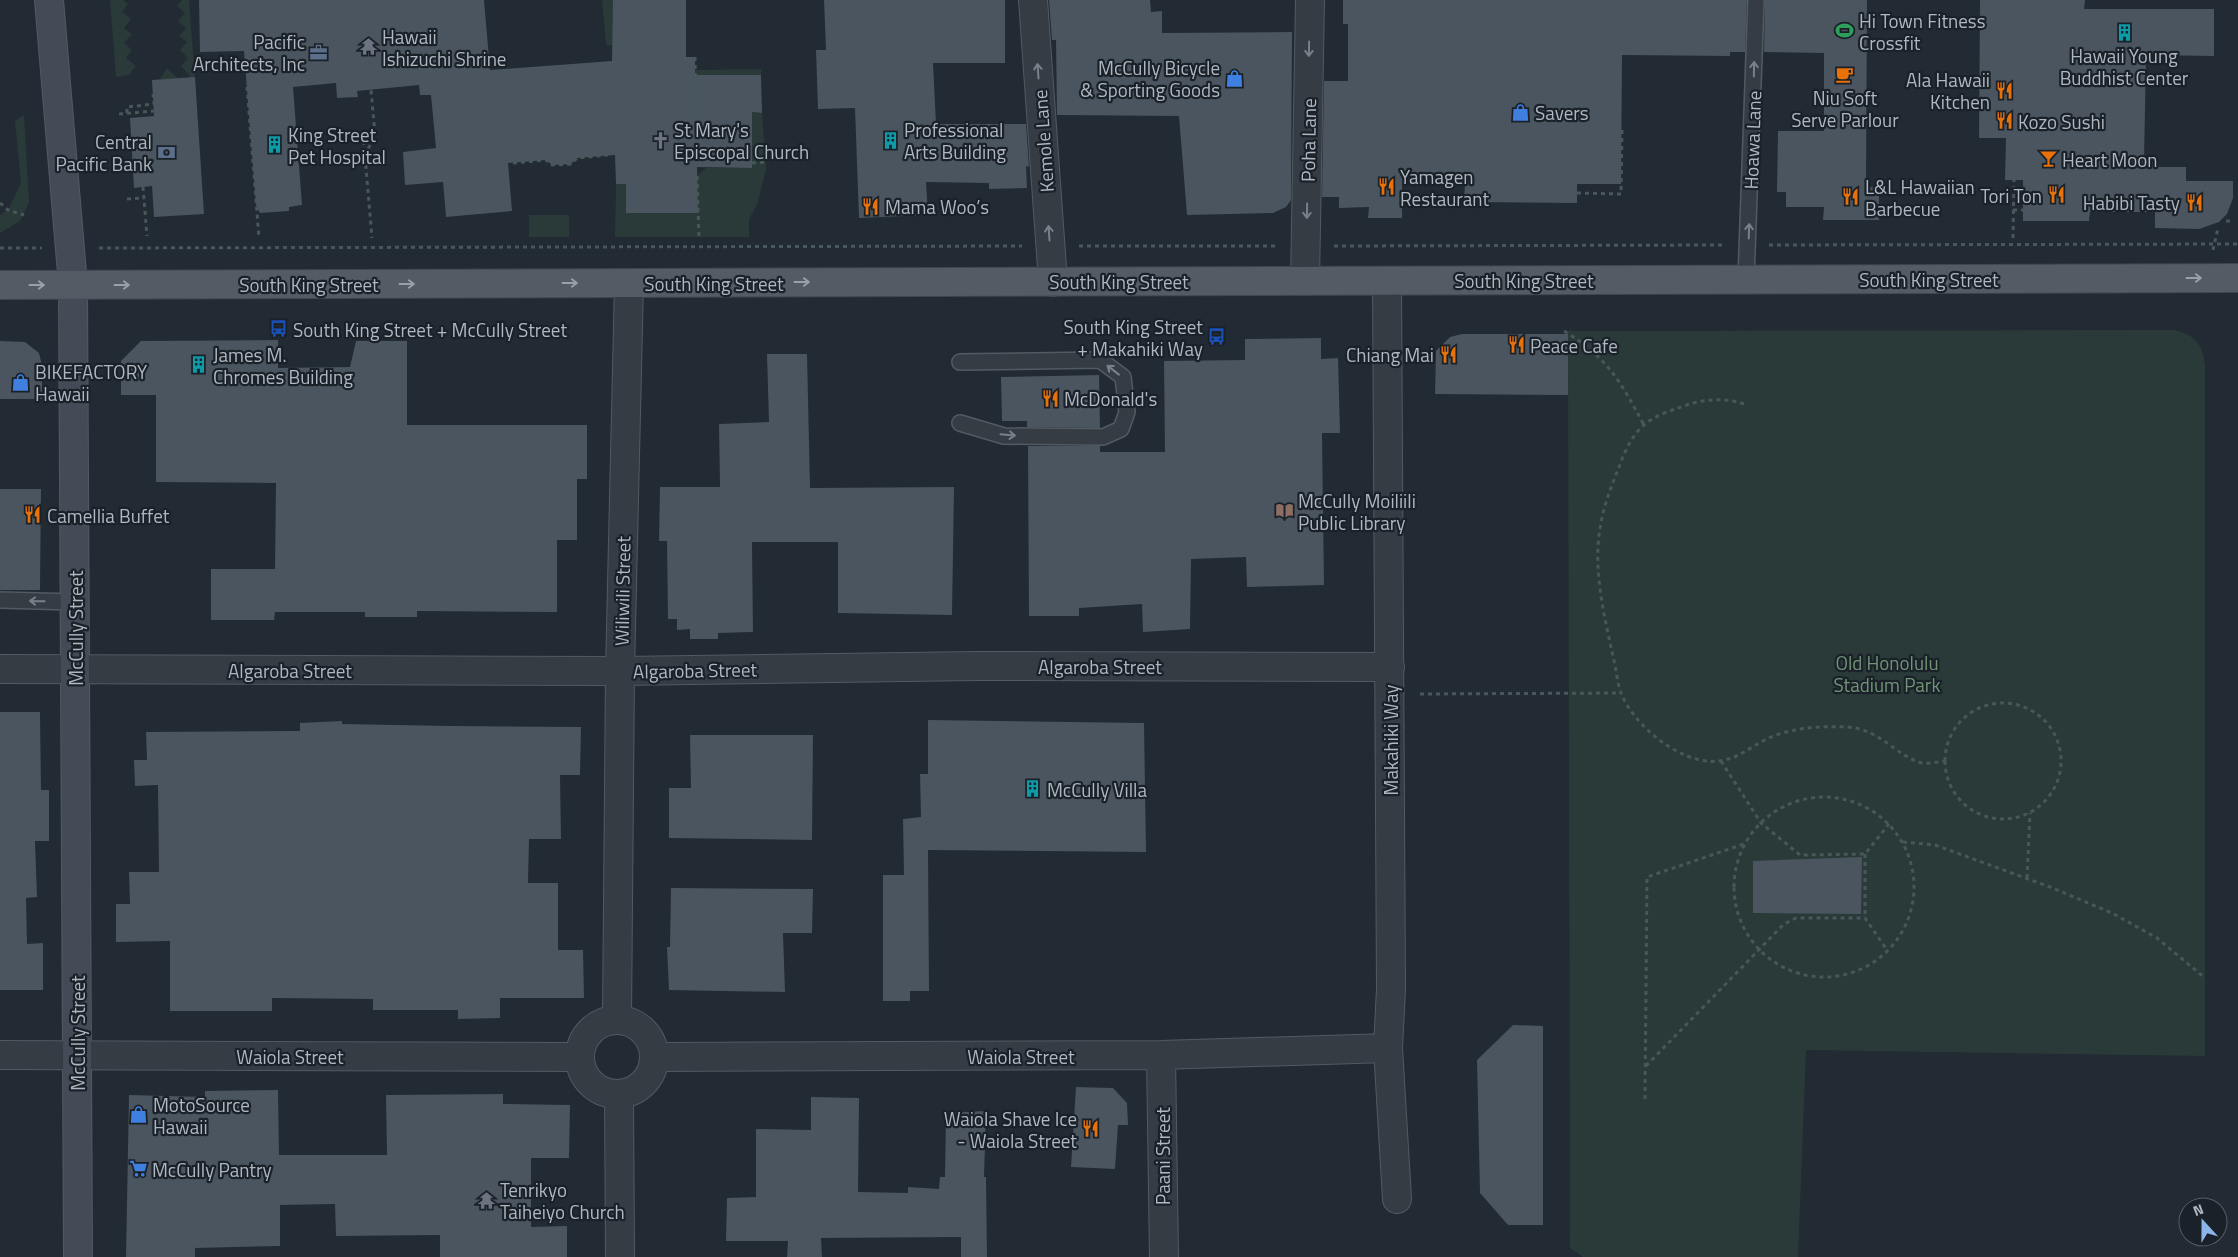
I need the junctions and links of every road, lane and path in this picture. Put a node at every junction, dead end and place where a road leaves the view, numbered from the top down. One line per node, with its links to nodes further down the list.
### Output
1 (49, 0): 59 (main road, McCully Street)
2 (1033, 0): 56 (street, Kemole Lane, one-way to 2)
3 (1310, 0): 54 (street, Poha Lane, one-way to 54)
4 (1756, 0): 53 (lane, Hoawa Lane, one-way to 4)
5 (1983, 4): 6 (path)
6 (1983, 16)
7 (695, 57): 13 (path)
8 (1982, 63): 9 (path)
9 (1982, 75)
10 (247, 87): 40 (path)
11 (371, 90): 22 (path)
12 (153, 94): 16 (path)
13 (696, 102): 14 (path); 18 (path)
14 (708, 102)
15 (154, 111): 16 (path)
16 (127, 113): 17 (path)
17 (119, 114)
18 (696, 117)
19 (1622, 130): 29 (path)
20 (363, 133): 22 (path)
21 (608, 156): 24 (path)
22 (365, 157): 41 (path)
23 (766, 162): 25 (path)
24 (513, 163)
25 (752, 163)
26 (697, 176): 42 (path)
27 (2014, 180): 33 (path)
28 (143, 187): 30 (path)
29 (1577, 193)
30 (144, 198): 31 (path); 39 (path)
31 (127, 199)
32 (0, 203): 35 (path)
33 (2013, 210): 34 (path); 43 (path)
34 (2023, 210)
35 (24, 216)
36 (2226, 221): 37 (path)
37 (2234, 221)
38 (2218, 228): 45 (path)
39 (147, 236)
40 (259, 238)
41 (372, 238)
42 (699, 238)
43 (2013, 238)
44 (2205, 244): 45 (path)
45 (2214, 244): 46 (path); 51 (path)
46 (2238, 244)
47 (1027, 246): 50 (path)
48 (1097, 246): 49 (path)
49 (1284, 246)
50 (140, 248)
51 (2213, 251)
52 (2238, 278): 53 (main road, South King Street, one-way to 52)
53 (1746, 280): 55 (main road, South King Street)
54 (1305, 281): 55 (main road, South King Street); 56 (main road, South King Street)
55 (1387, 281): 67 (street, Makahiki Way)
56 (1053, 282): 57 (main road, South King Street, one-way to 56)
57 (629, 283): 59 (main road, South King Street, one-way to 57); 70 (street, Wiliwili Street)
58 (0, 285): 59 (main road, South King Street, one-way to 59)
59 (74, 285): 66 (main road, McCully Street)
60 (1564, 331): 64 (path)
61 (960, 362): 63 (lane, one-way to 61)
62 (1744, 404): 64 (path)
63 (960, 423)
64 (1644, 425): 71 (path)
65 (0, 600): 66 (lane, one-way to 65)
66 (75, 602): 69 (main road, McCully Street)
67 (1390, 667): 70 (street, Algaroba Street); 87 (street, Makahiki Way)
68 (0, 668): 69 (street, Algaroba Street)
69 (75, 669): 70 (street, Algaroba Street); 89 (main road, McCully Street)
70 (620, 672): 86 (street, Wiliwili Street)
71 (1621, 693): 72 (path); 73 (path)
72 (1420, 694)
73 (1721, 761): 74 (path); 76 (path)
74 (1944, 761): 75 (path); 75 (path)
75 (2030, 812): 81 (path)
76 (1761, 823): 77 (path); 79 (path); 80 (path)
77 (1889, 824): 78 (path); 80 (path)
78 (1903, 842): 81 (path); 83 (path)
79 (1745, 844): 84 (path); 93 (path)
80 (1865, 854): 82 (path)
81 (2027, 878): 85 (path)
82 (1865, 918): 83 (path); 84 (path)
83 (1887, 950): 84 (path)
84 (1758, 951): 93 (path)
85 (2204, 978)
86 (617, 1020): 91 (street); 92 (street)
87 (1388, 1048): 90 (street, Waiola Street); 96 (street, Makahiki Way)
88 (0, 1055): 89 (street, Waiola Street)
89 (77, 1055): 91 (street, Waiola Street); 97 (main road, McCully Street)
90 (1161, 1055): 92 (street, Waiola Street); 99 (street, Paani Street)
91 (579, 1057): 94 (street)
92 (655, 1057): 94 (street)
93 (1646, 1066): 95 (path)
94 (619, 1095): 98 (street)
95 (1645, 1099)
96 (1396, 1199)
97 (78, 1257)
98 (620, 1257)
99 (1164, 1257)

